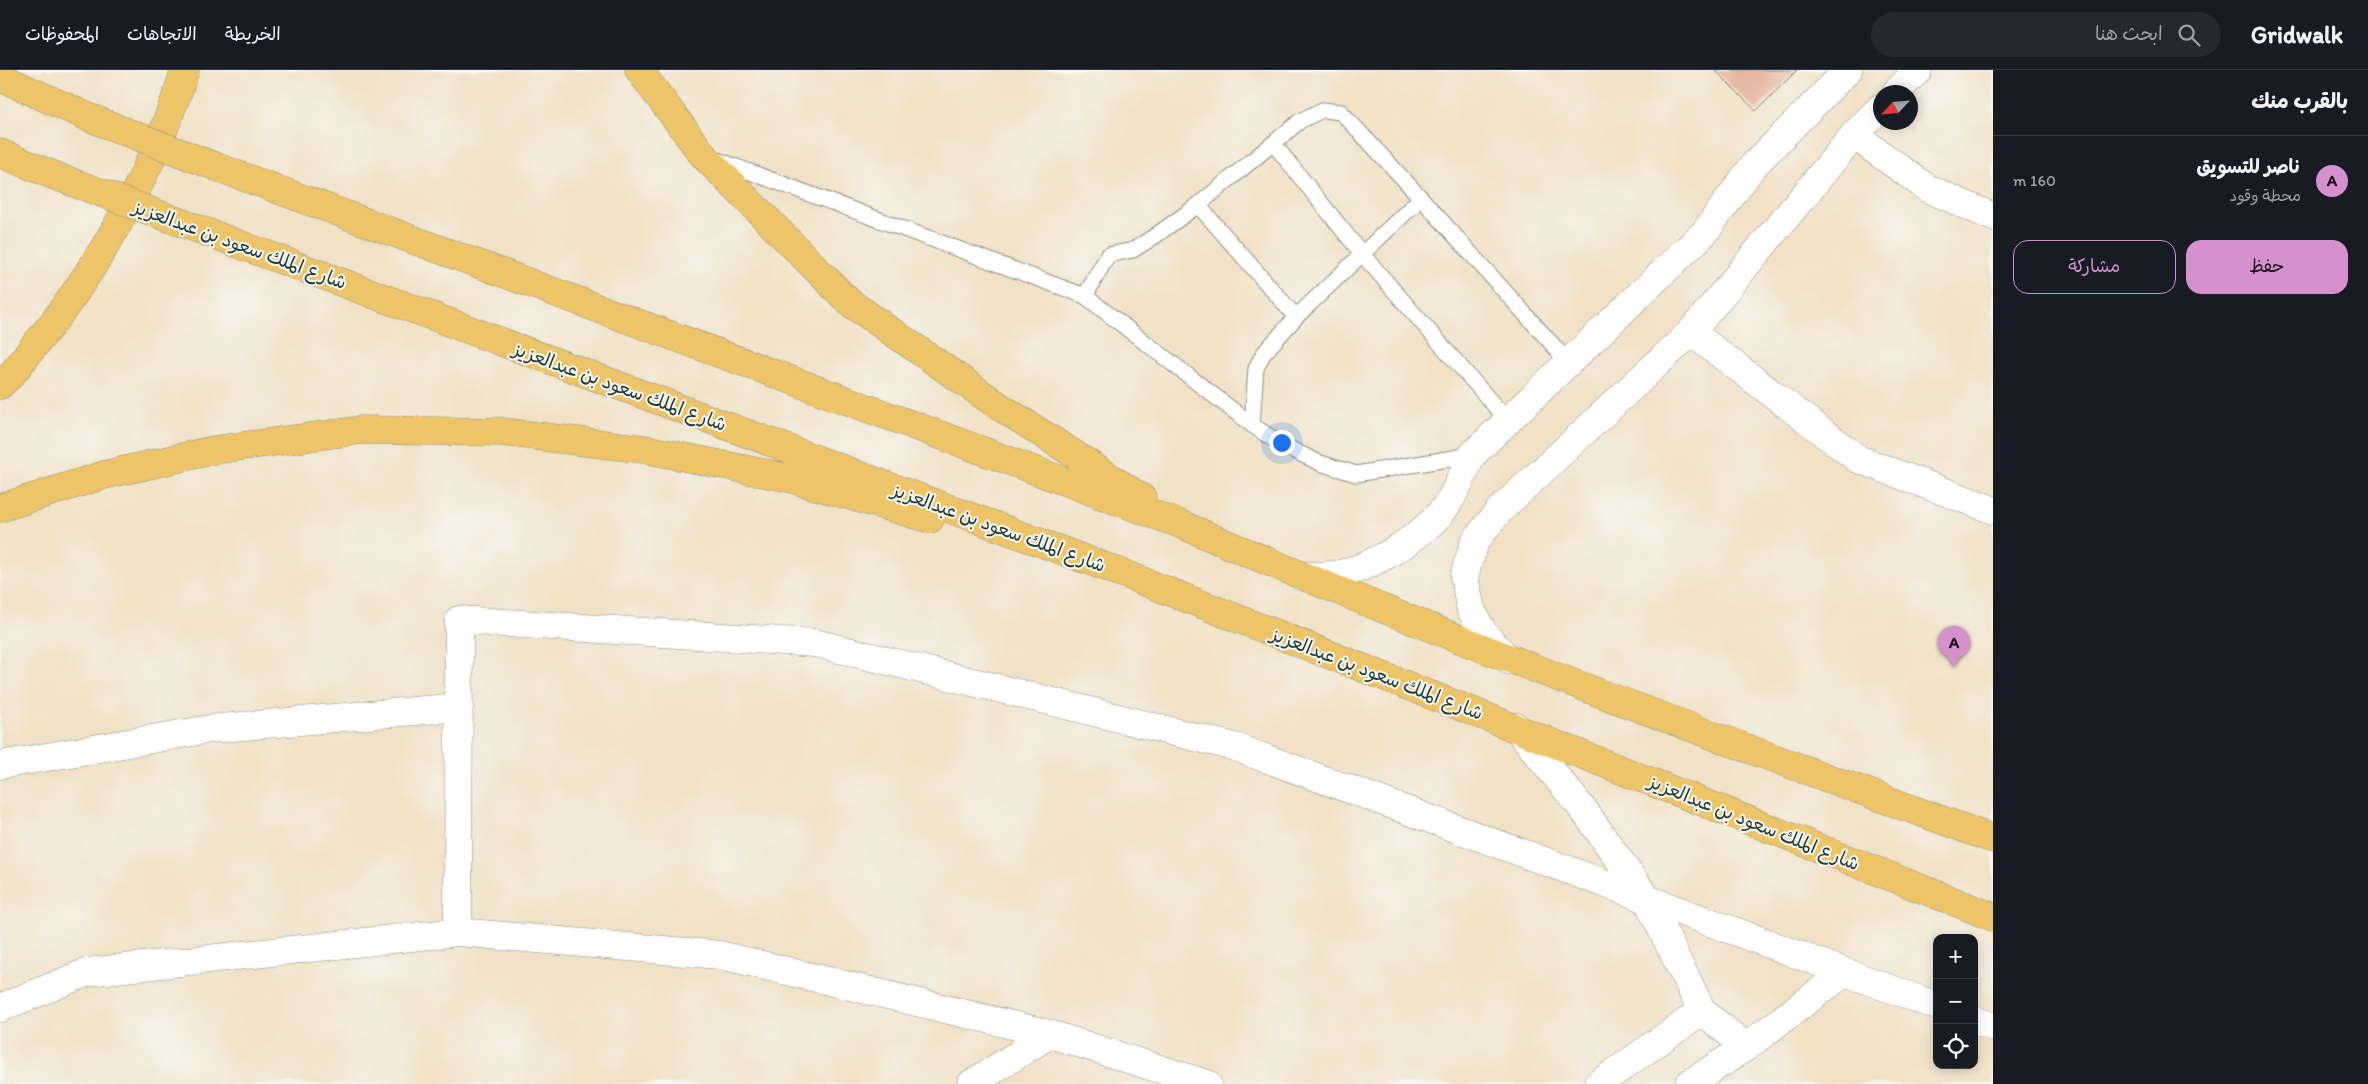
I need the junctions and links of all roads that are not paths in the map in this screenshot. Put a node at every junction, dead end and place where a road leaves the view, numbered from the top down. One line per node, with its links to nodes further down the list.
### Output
1 (185, 70): 20 (main road)
2 (639, 70): 11 (main road)
3 (1848, 70): 19 (street)
4 (1918, 70): 6 (street)
5 (0, 76): 26 (main road, bridge)
6 (1903, 85)
7 (1873, 115): 8 (street)
8 (1854, 135): 14 (street); 18 (street)
9 (1273, 143): 12 (lane); 13 (lane); 15 (lane)
10 (0, 153): 27 (main road, شارع الملك سعود بن عبدالعزيز, bridge)
11 (703, 155): 16 (lane); 26 (main road)
12 (1421, 198): 15 (lane); 19 (lane)
13 (1198, 205): 16 (lane); 17 (lane)
14 (1993, 217)
15 (1362, 254): 17 (lane); 21 (lane)
16 (1085, 296): 22 (lane)
17 (1296, 317): 22 (lane)
18 (1690, 332): 25 (street); 29 (street)
19 (1569, 363): 21 (street)
20 (0, 385)
21 (1507, 420): 23 (street)
22 (1252, 425): 23 (lane)
23 (1472, 455): 28 (street)
24 (0, 508): 27 (main road)
25 (1993, 510)
26 (1185, 526): 28 (main road)
27 (1130, 576): 31 (main road, شارع الملك سعود بن عبدالعزيز)
28 (1302, 576): 29 (main road)
29 (1509, 660): 33 (main road)
30 (459, 708): 32 (street); 34 (street); 36 (street)
31 (1516, 727): 34 (street); 35 (main road, شارع الملك سعود بن عبدالعزيز)
32 (0, 765)
33 (1993, 839)
34 (1647, 899): 37 (street); 40 (street)
35 (1993, 917)
36 (458, 932): 39 (street); 43 (street)
37 (1845, 972): 38 (street); 44 (street)
38 (1933, 1005)
39 (0, 1008)
40 (1702, 1011): 44 (street); 47 (street)
41 (1978, 1021): 42 (street)
42 (1993, 1027)
43 (1050, 1034): 45 (street); 46 (street)
44 (1746, 1047): 48 (street)
45 (970, 1084)
46 (1207, 1084)
47 (1598, 1084)
48 (1689, 1084)

